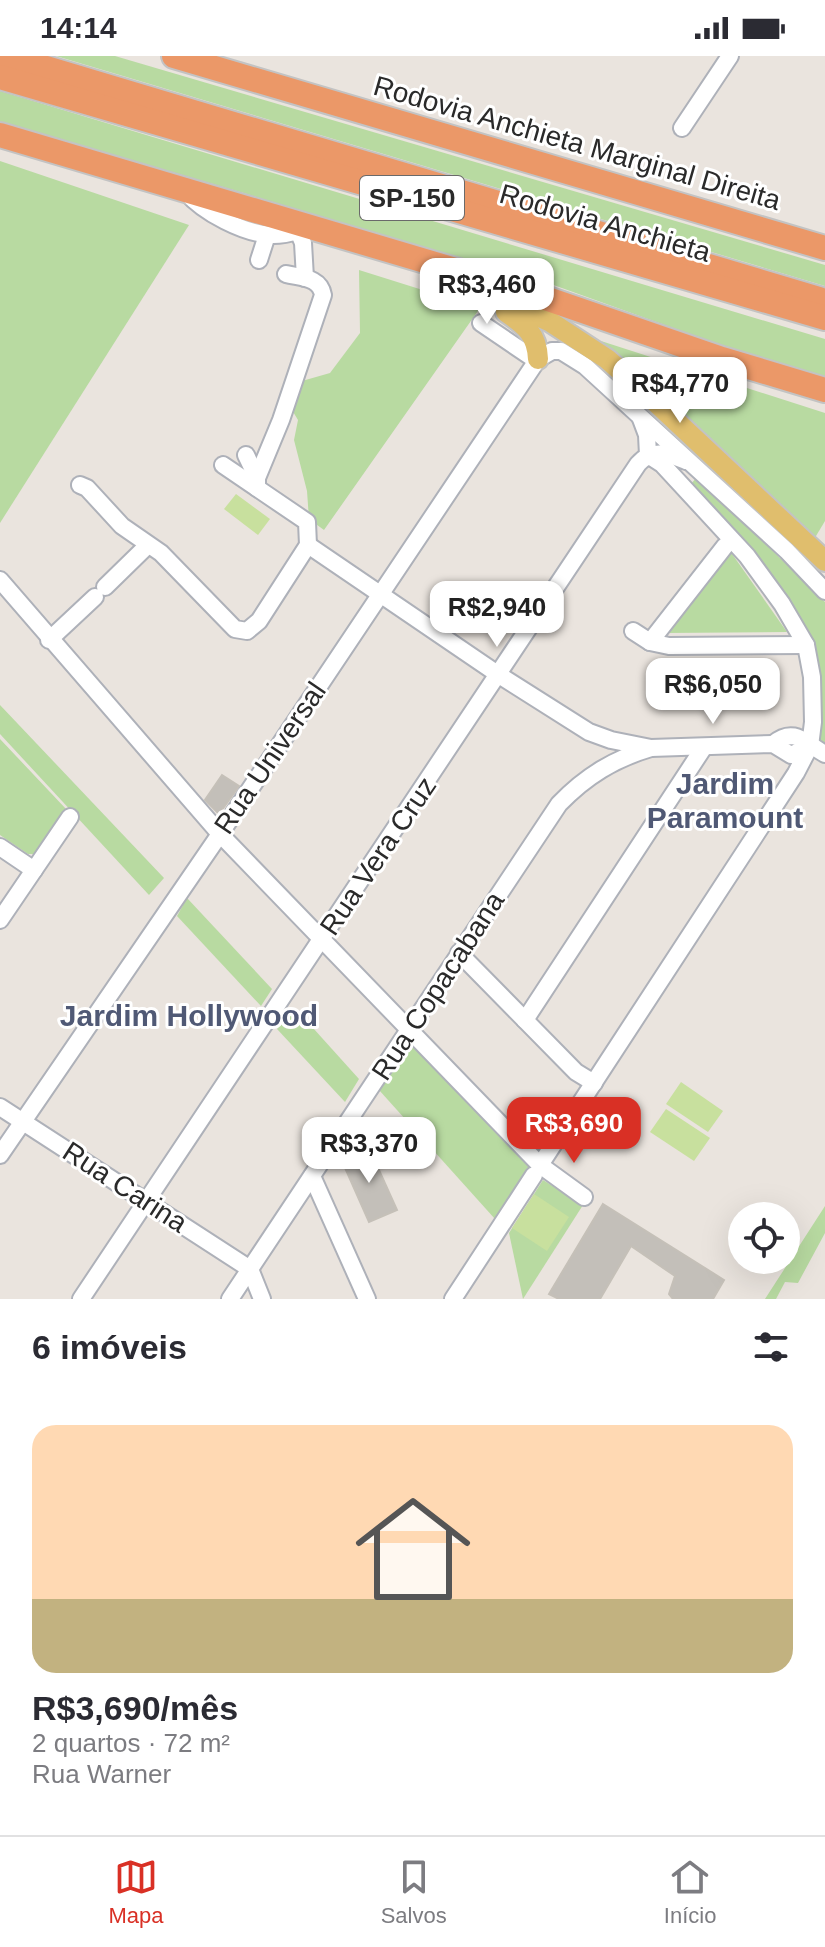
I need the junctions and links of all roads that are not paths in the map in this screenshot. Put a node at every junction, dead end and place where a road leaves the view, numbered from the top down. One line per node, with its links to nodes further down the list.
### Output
1 (6, 56): 18 (highway, Rodovia Anchieta / SP-150)
2 (174, 56): 5 (highway, Rodovia Anchieta Marginal Direita / SP-150)
3 (199, 56): 5 (street)
4 (730, 56): 7 (street)
5 (237, 74): 12 (highway, Rodovia Anchieta Marginal Direita / SP-150)
6 (0, 77): 19 (highway, Rodovia Anchieta / SP-150)
7 (682, 128)
8 (0, 135): 9 (highway, SP-150)
9 (183, 188): 10 (highway, SP-150); 11 (street)
10 (304, 229): 11 (street); 13 (highway, SP-150); 16 (street)
11 (267, 235): 14 (street)
12 (825, 248)
13 (409, 257): 17 (main road); 22 (highway, SP-150)
14 (259, 260)
15 (286, 274): 16 (street)
16 (305, 278): 28 (street)
17 (459, 281): 21 (main road); 33 (main road)
18 (825, 301)
19 (825, 318)
20 (481, 323): 21 (street)
21 (537, 360): 23 (street); 36 (street, Rua Universal)
22 (825, 390)
23 (639, 414): 25 (street); 27 (street)
24 (246, 455): 28 (street)
25 (648, 455): 27 (street); 40 (street); 41 (street, Rua Vera Cruz)
26 (223, 465): 28 (street)
27 (695, 465): 35 (street)
28 (257, 483): 31 (street)
29 (80, 485): 30 (street)
30 (148, 545): 31 (street); 38 (street)
31 (308, 545): 36 (street)
32 (725, 546): 39 (street)
33 (825, 561)
34 (0, 580): 38 (street)
35 (825, 591)
36 (380, 594): 41 (street); 48 (street, Rua Universal)
37 (633, 631): 39 (street)
38 (49, 640): 48 (street)
39 (650, 642): 40 (street)
40 (806, 645): 45 (street)
41 (499, 675): 42 (street); 52 (street, Rua Vera Cruz)
42 (597, 736): 44 (street); 46 (street)
43 (704, 747): 44 (street); 45 (street); 54 (street)
44 (651, 748): 46 (street, Rua Copacabana)
45 (817, 750): 56 (street)
46 (618, 760): 53 (street, Rua Copacabana)
47 (70, 817): 50 (street)
48 (220, 834): 52 (street); 58 (street, Rua Universal)
49 (0, 847): 50 (street)
50 (34, 870): 51 (street)
51 (0, 920)
52 (323, 939): 55 (street); 63 (street, Rua Vera Cruz)
53 (459, 953): 54 (street); 55 (street, Rua Copacabana)
54 (525, 1020): 56 (street)
55 (410, 1028): 60 (street); 61 (street, Rua Copacabana)
56 (594, 1083): 60 (street)
57 (0, 1107): 58 (street, Rua Carina)
58 (23, 1122): 59 (street, Rua Universal); 63 (street, Rua Carina)
59 (0, 1155)
60 (537, 1170): 62 (street); 69 (street)
61 (312, 1176): 64 (street, Rua Copacabana); 68 (street)
62 (584, 1197)
63 (148, 1201): 64 (street, Rua Carina); 65 (street, Rua Vera Cruz)
64 (250, 1269): 66 (street, Rua Copacabana); 67 (street)
65 (81, 1299)
66 (230, 1299)
67 (262, 1299)
68 (367, 1299)
69 (453, 1299)

